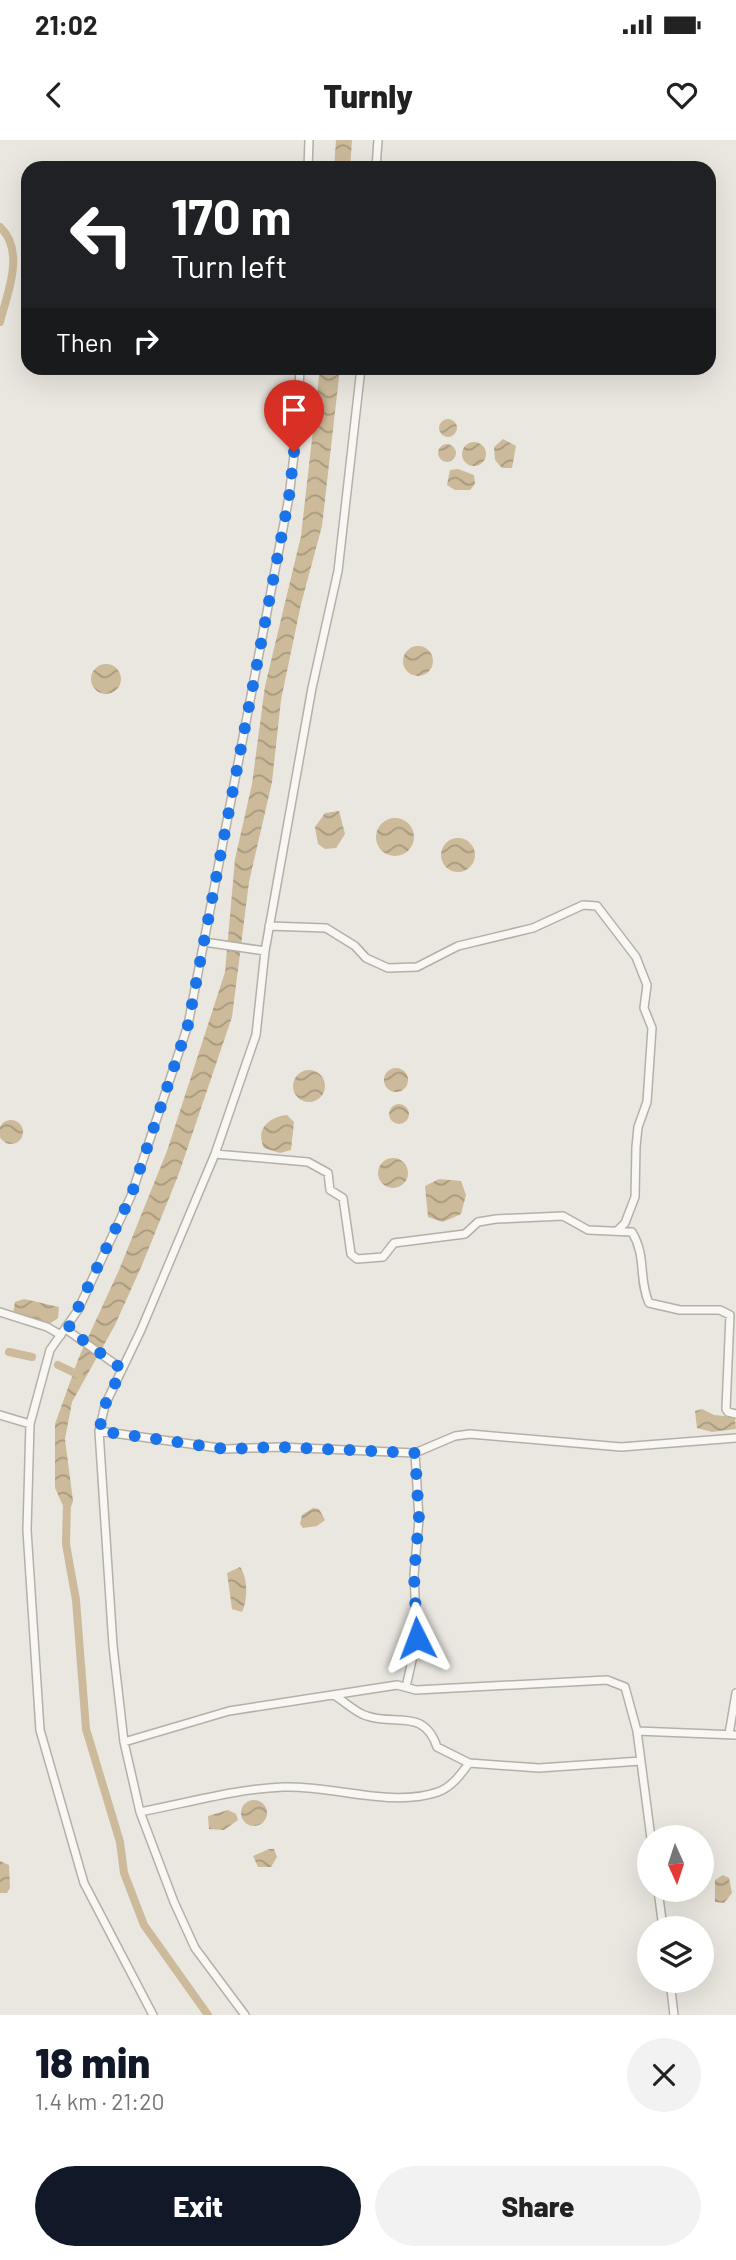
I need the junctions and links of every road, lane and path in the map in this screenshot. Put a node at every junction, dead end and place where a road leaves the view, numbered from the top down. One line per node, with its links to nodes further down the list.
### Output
1 (309, 140): 3 (street)
2 (378, 140): 4 (street)
3 (308, 161)
4 (376, 161)
5 (300, 375): 8 (street)
6 (361, 375): 7 (street)
7 (269, 926): 9 (street); 11 (street)
8 (204, 942): 9 (street); 13 (street)
9 (265, 951): 10 (street)
10 (215, 1154): 11 (street); 14 (street)
11 (617, 1231): 15 (street)
12 (0, 1312): 13 (street)
13 (64, 1332): 14 (street); 17 (street)
14 (122, 1369): 18 (street)
15 (736, 1413)
16 (0, 1415): 17 (street)
17 (30, 1424): 32 (street)
18 (99, 1431): 20 (street); 26 (street)
19 (736, 1438): 20 (street)
20 (415, 1453): 21 (street)
21 (406, 1687): 23 (street); 24 (street)
22 (736, 1693): 25 (street)
23 (334, 1695): 26 (street); 28 (street)
24 (637, 1731): 25 (street); 27 (street)
25 (732, 1735)
26 (124, 1742): 29 (street)
27 (641, 1761): 28 (street); 30 (street)
28 (469, 1763): 29 (street)
29 (140, 1812): 33 (street)
30 (649, 1825)
31 (671, 1993): 34 (street)
32 (153, 2015)
33 (245, 2015)
34 (674, 2015)

